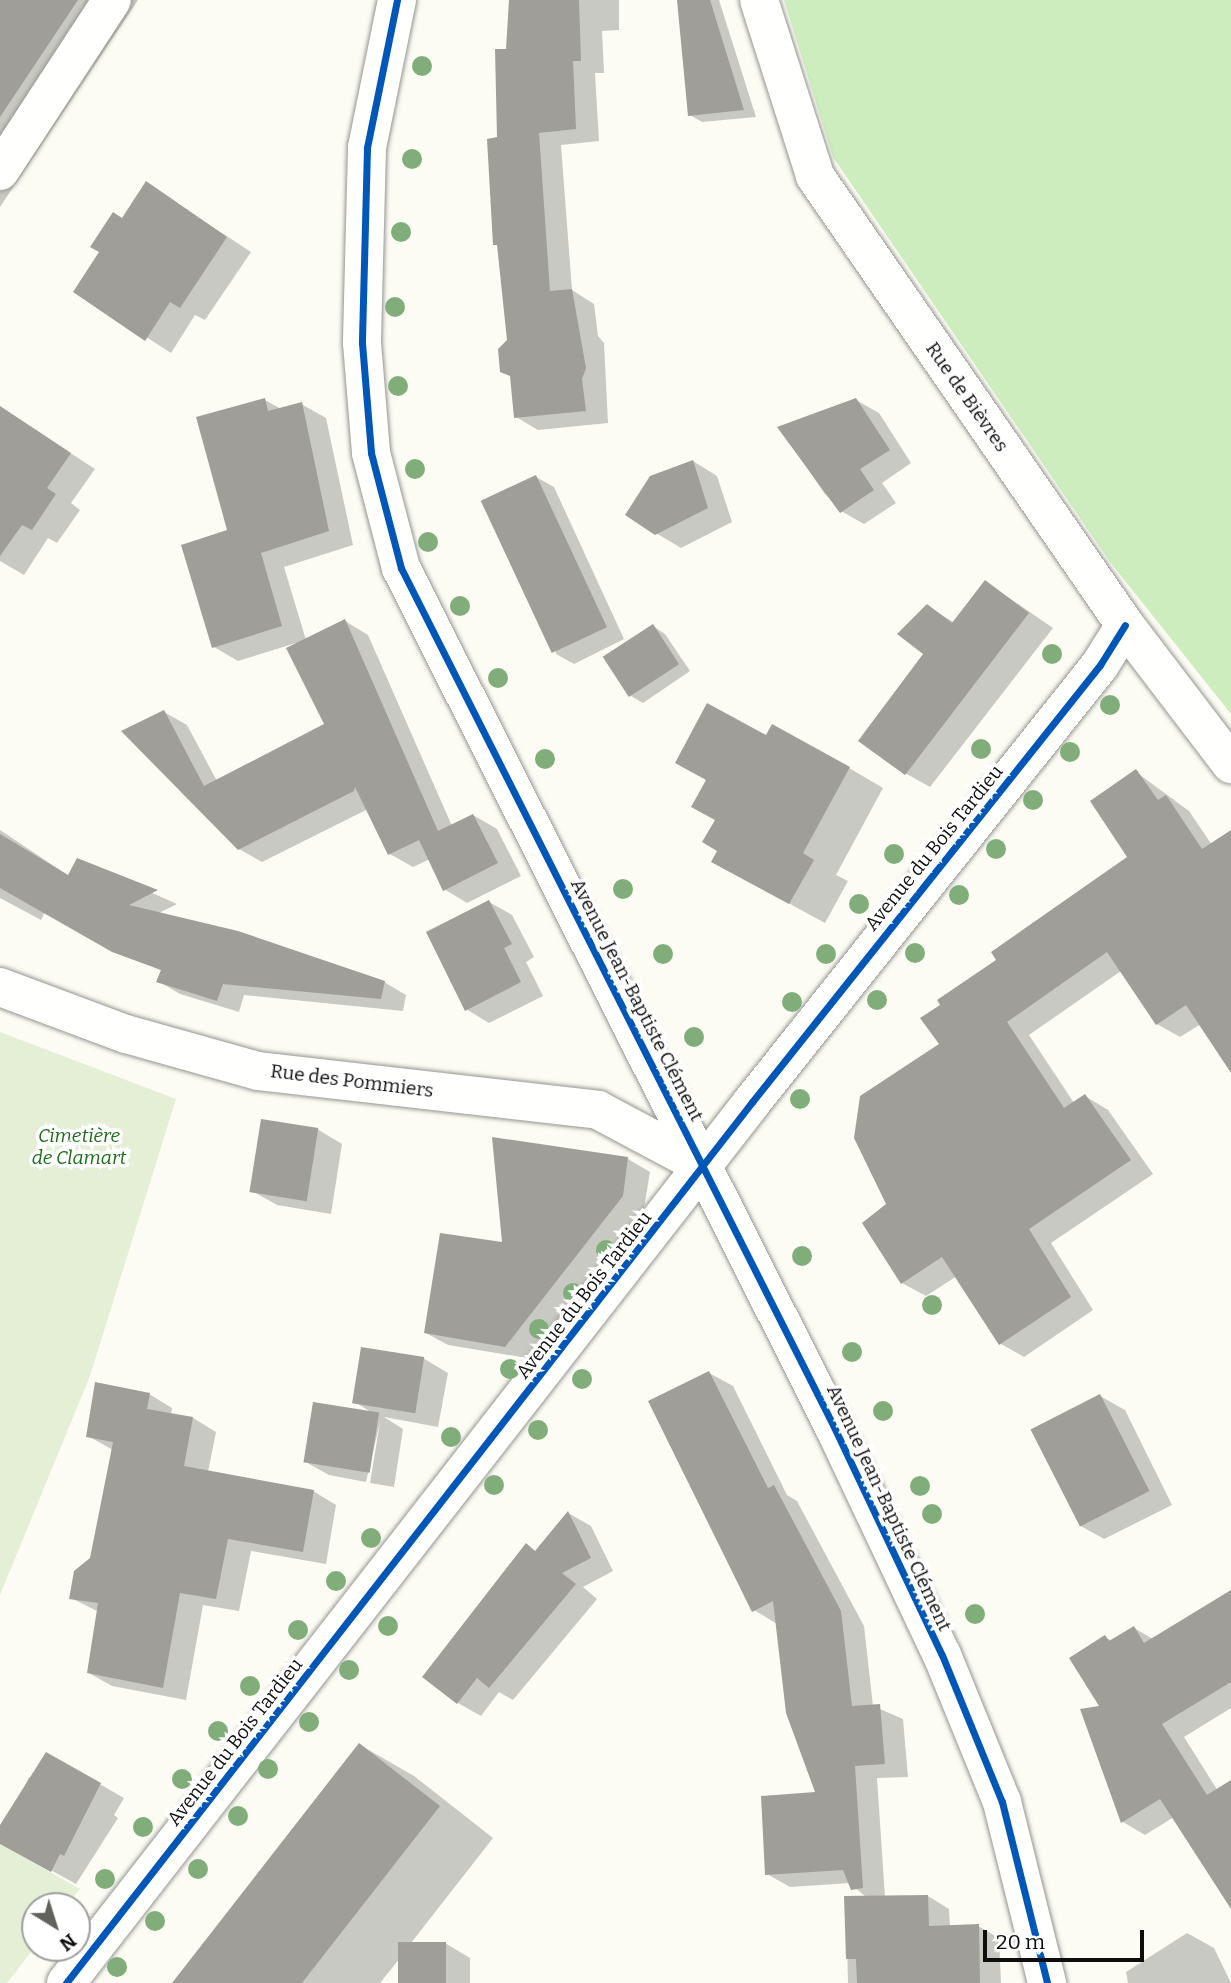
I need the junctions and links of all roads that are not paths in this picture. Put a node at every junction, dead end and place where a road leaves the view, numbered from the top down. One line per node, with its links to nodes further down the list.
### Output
1 (113, 0): 4 (street)
2 (397, 0): 8 (street, Avenue Jean-Baptiste Clément)
3 (759, 0): 5 (street, Rue de Bièvres)
4 (0, 171)
5 (1125, 625): 6 (street, Rue de Bièvres); 8 (street, Avenue du Bois Tardieu)
6 (1231, 764)
7 (0, 986): 8 (street, Rue des Pommiers)
8 (703, 1166): 9 (street, Avenue du Bois Tardieu); 10 (street, Avenue Jean-Baptiste Clément)
9 (66, 1983)
10 (1047, 1983)

